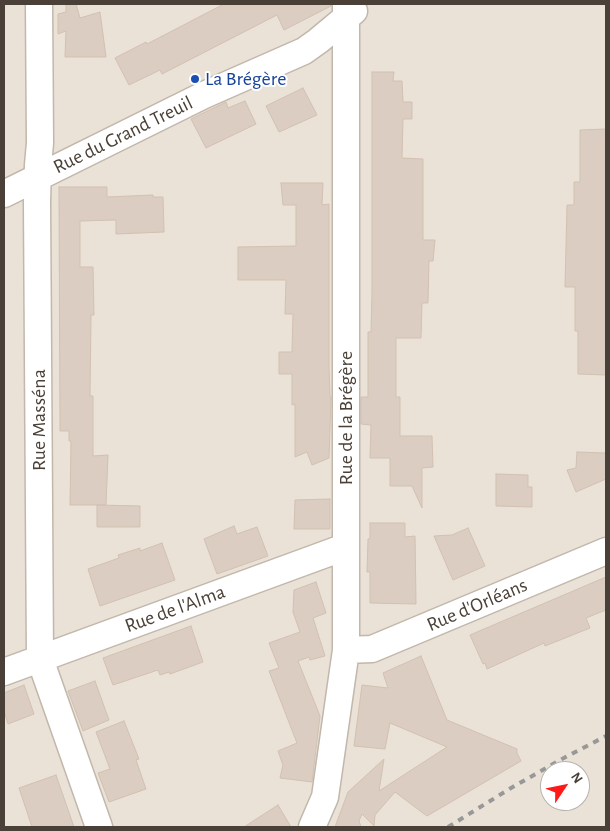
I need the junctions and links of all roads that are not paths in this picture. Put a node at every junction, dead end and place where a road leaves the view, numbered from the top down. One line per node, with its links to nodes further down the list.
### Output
1 (39, 4): 3 (street, Rue Masséna)
2 (352, 8): 3 (street, Rue du Grand Treuil); 5 (street, Rue de la Brégère)
3 (38, 177): 4 (street, Rue du Grand Treuil); 8 (street, Rue Masséna)
4 (4, 194)
5 (345, 547): 7 (street, Rue de la Brégère); 8 (street, Rue de l'Alma)
6 (606, 551): 7 (street, Rue d'Orléans)
7 (346, 650): 11 (street, Rue de la Brégère)
8 (40, 659): 9 (street, Rue de l'Alma); 10 (street, Rue Masséna)
9 (4, 672)
10 (99, 827)
11 (312, 827)

